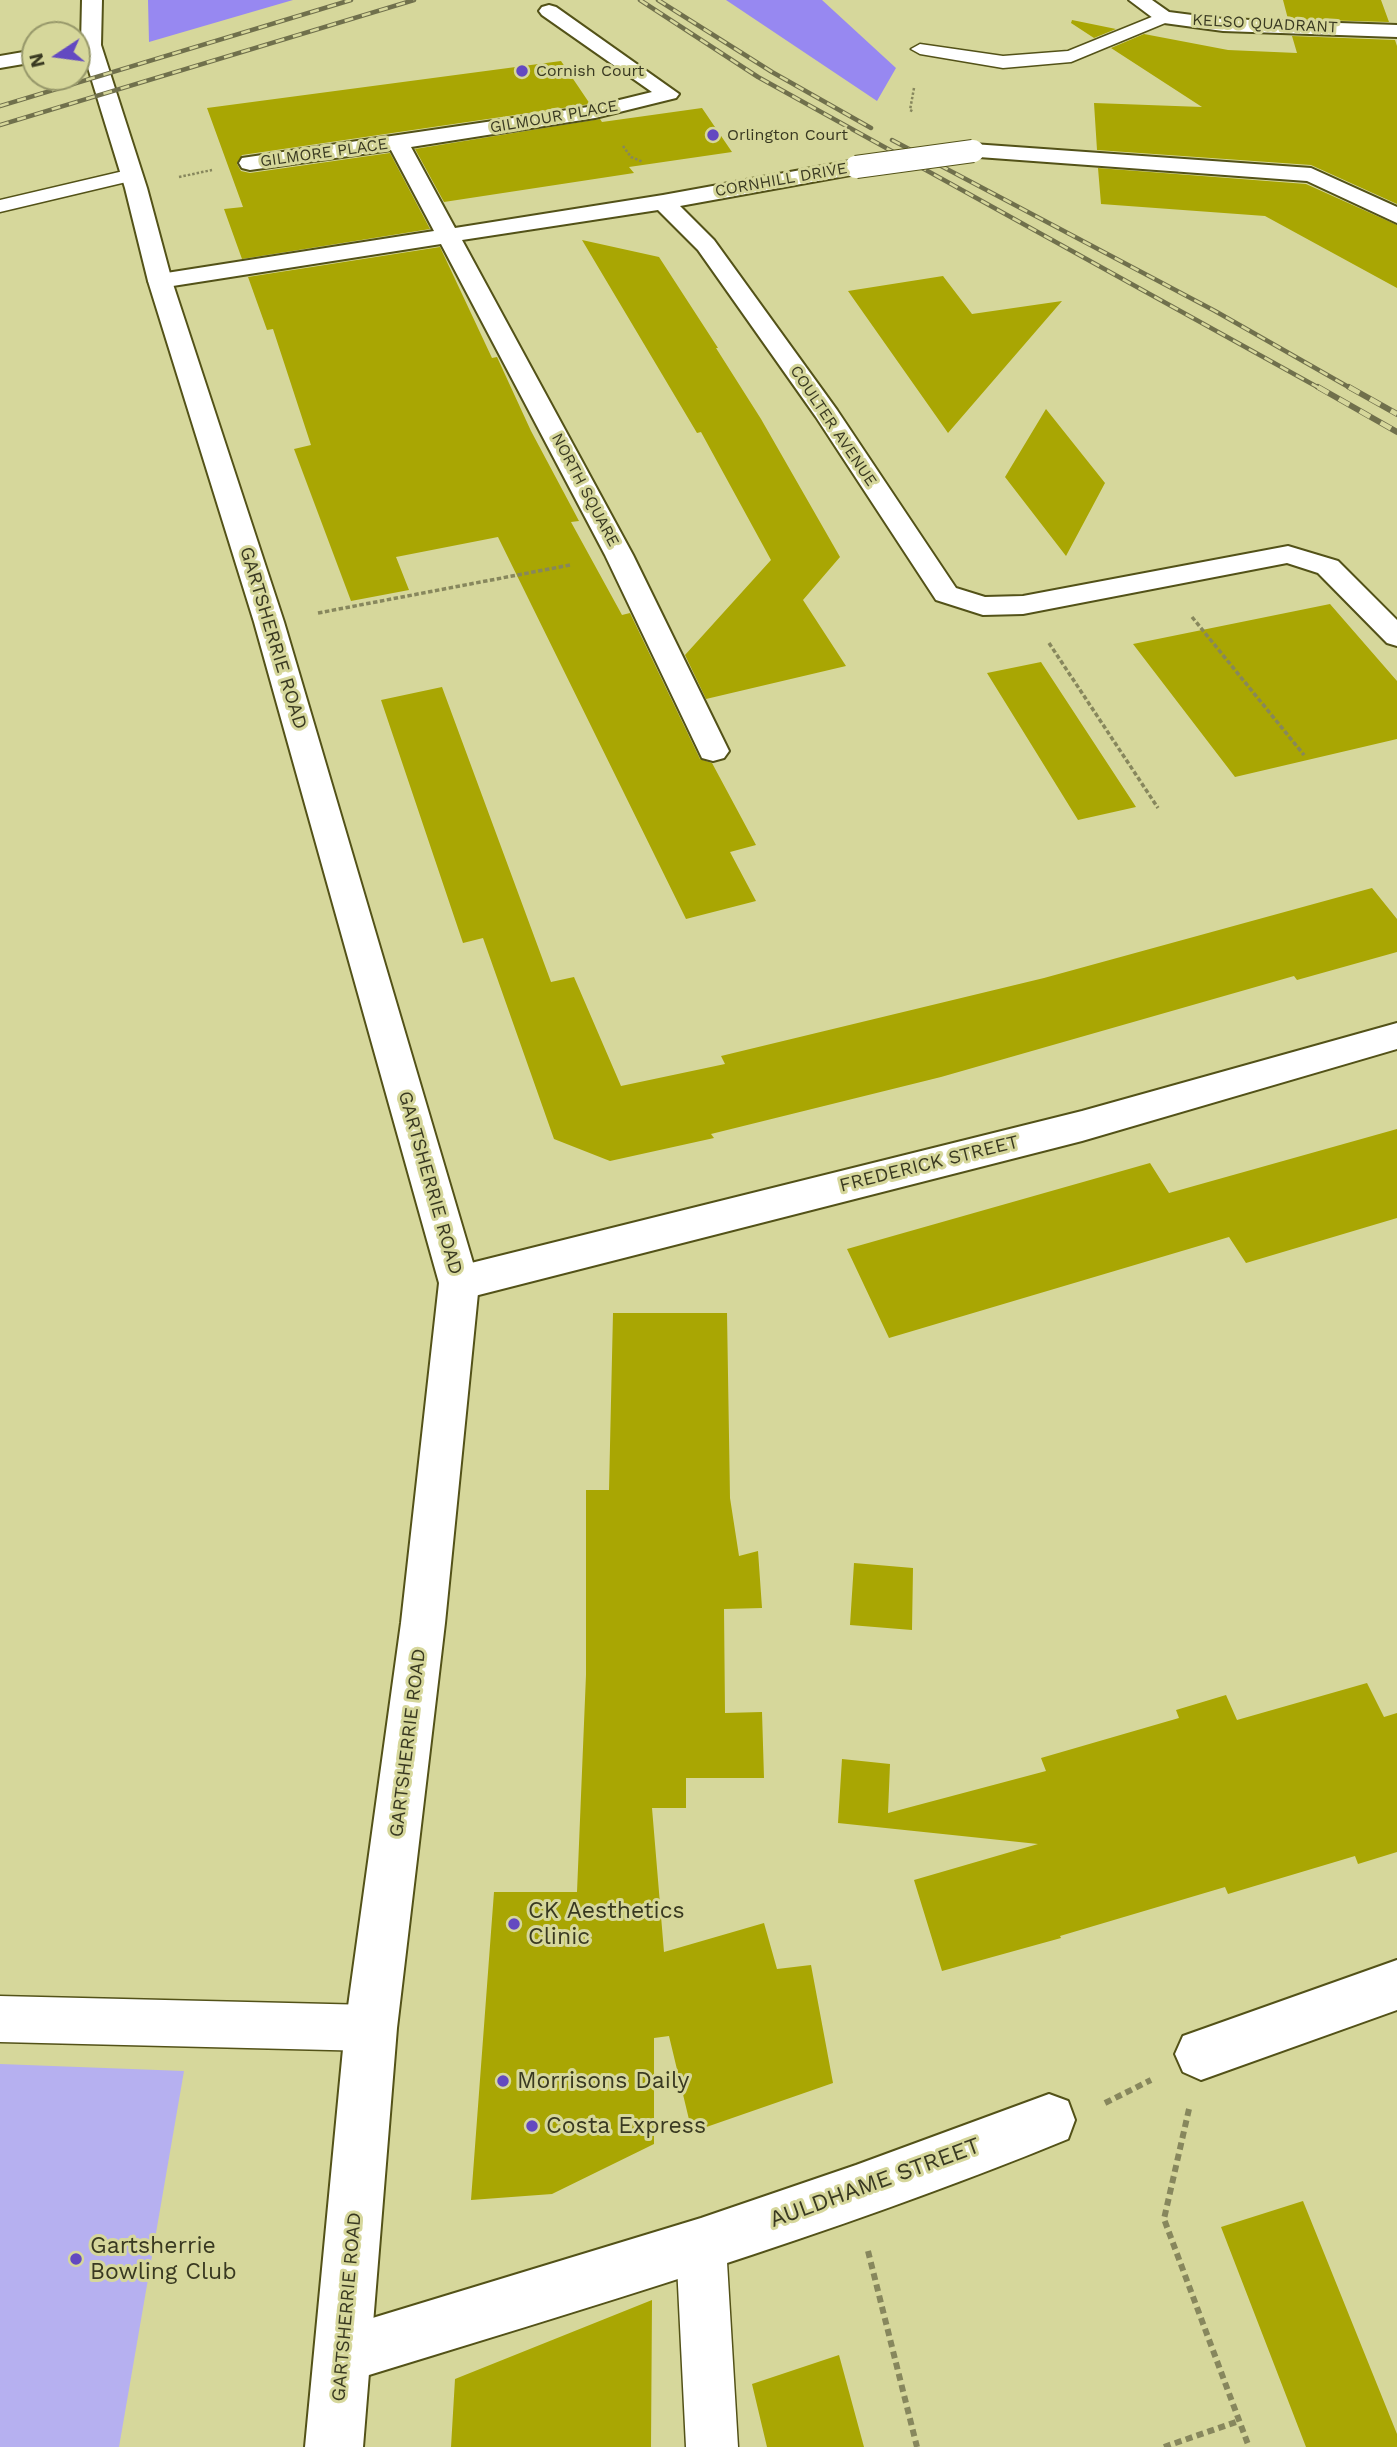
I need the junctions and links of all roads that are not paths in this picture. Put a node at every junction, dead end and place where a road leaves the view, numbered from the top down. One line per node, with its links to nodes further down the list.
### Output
1 (92, 0): 5 (street, GARTSHERRIE ROAD)
2 (1139, 0): 4 (street, KELSO QUADRANT)
3 (549, 11): 11 (street, GILMOUR PLACE)
4 (1164, 17): 6 (street, KELSO QUADRANT); 7 (lane)
5 (88, 21)
6 (1397, 31)
7 (920, 49)
8 (21, 58): 9 (street)
9 (0, 62)
10 (91, 66): 13 (street, GARTSHERRIE ROAD)
11 (398, 143): 12 (street, GILMORE PLACE); 17 (street)
12 (250, 163)
13 (134, 181): 15 (lane); 18 (street, GARTSHERRIE ROAD)
14 (663, 202): 16 (street, CORNHILL DRIVE, bridge); 17 (street, CORNHILL DRIVE); 19 (street, COULTER AVENUE)
15 (0, 206)
16 (1397, 216)
17 (449, 234): 18 (street, CORNHILL DRIVE); 20 (street, NORTH SQUARE)
18 (160, 281): 22 (street, GARTSHERRIE ROAD)
19 (1397, 637)
20 (713, 751)
21 (1397, 1036): 22 (street, FREDERICK STREET)
22 (458, 1283): 25 (street, GARTSHERRIE ROAD)
23 (1397, 1985): 26 (street)
24 (0, 2018): 25 (lane)
25 (371, 2028): 29 (street, GARTSHERRIE ROAD)
26 (1201, 2054)
27 (1049, 2120): 28 (street, AULDHAME STREET)
28 (701, 2245): 29 (street, AULDHAME STREET); 31 (lane)
29 (343, 2355): 30 (street, GARTSHERRIE ROAD)
30 (334, 2447)
31 (712, 2447)

